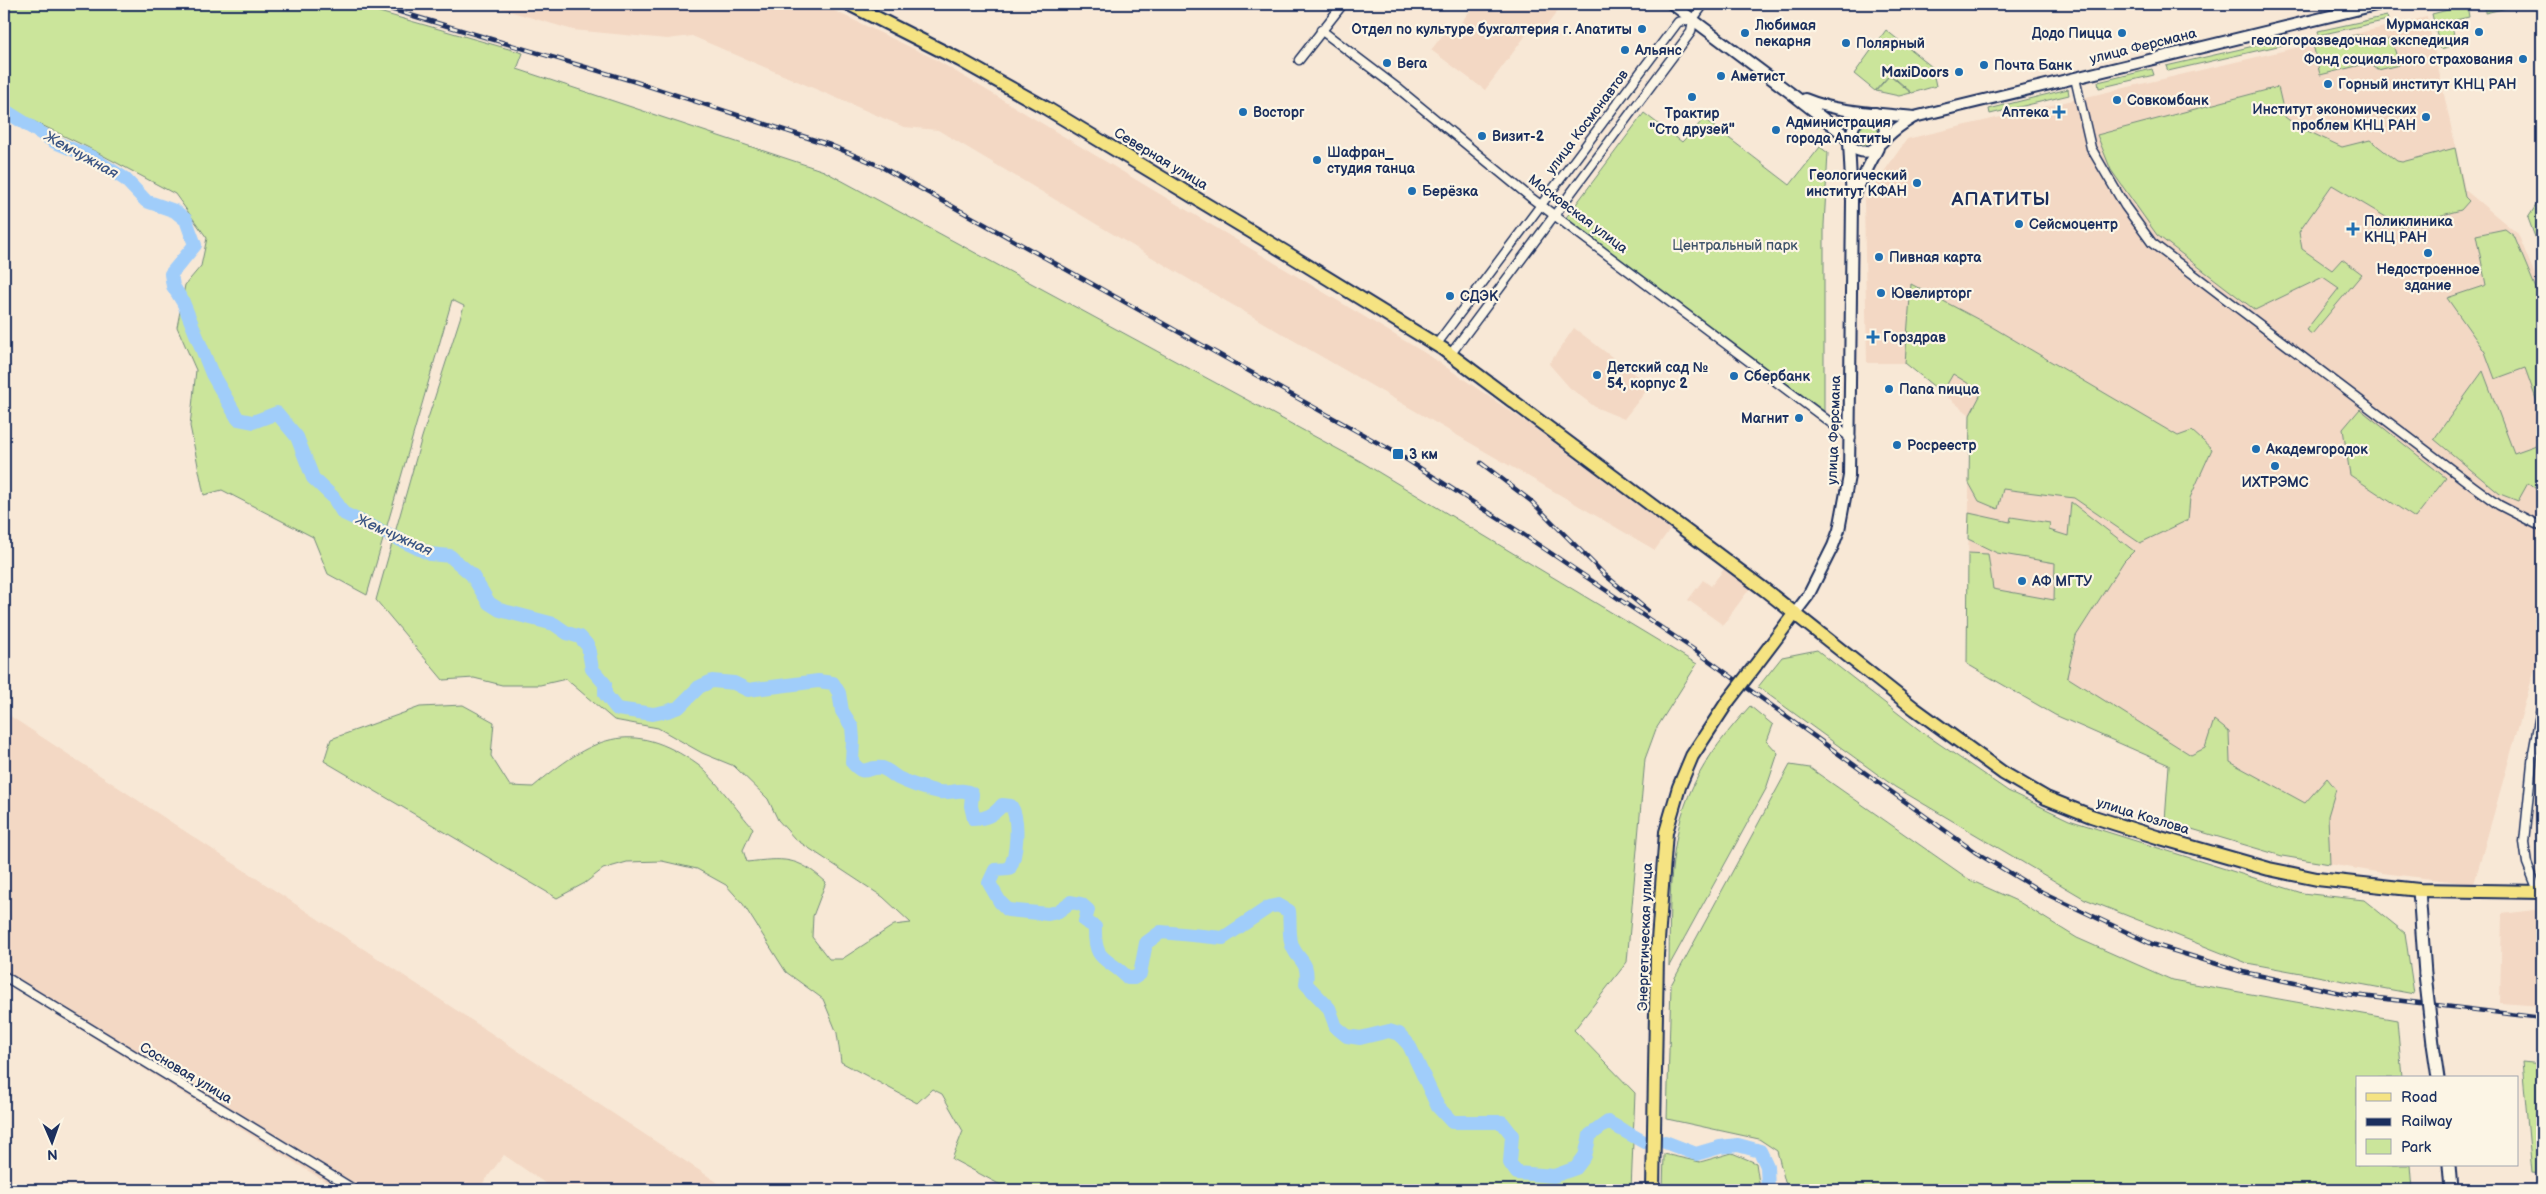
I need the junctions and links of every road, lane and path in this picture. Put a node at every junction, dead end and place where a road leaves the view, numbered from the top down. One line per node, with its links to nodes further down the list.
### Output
1 (849, 4): 19 (main road, Северная улица)
2 (1343, 4): 7 (street)
3 (1672, 4): 6 (street)
4 (1704, 4): 6 (street, улица Космонавтов)
5 (2380, 4): 9 (street, улица Ферсмана)
6 (1693, 19): 10 (street); 17 (street, улица Космонавтов); 18 (street, улица Космонавтов)
7 (1321, 30): 8 (street); 17 (street, Московская улица)
8 (1299, 60)
9 (2075, 78): 12 (street, улица Ферсмана); 22 (street)
10 (1792, 94): 11 (street, улица Ферсмана); 14 (street)
11 (1870, 113): 12 (street, улица Ферсмана); 13 (street); 14 (street)
12 (1914, 118): 13 (street, улица Ферсмана)
13 (1886, 138): 15 (street)
14 (1850, 144): 15 (street); 16 (street, улица Ферсмана)
15 (1878, 147): 16 (street, улица Ферсмана)
16 (1852, 201): 21 (street, улица Ферсмана)
17 (1541, 205): 18 (street, Московская улица); 19 (street, улица Космонавтов)
18 (1554, 215): 20 (street, улица Космонавтов); 21 (street, Московская улица)
19 (1436, 345): 20 (main road, Северная улица)
20 (1450, 355): 23 (main road)
21 (1851, 438): 23 (street, улица Ферсмана)
22 (2542, 527)
23 (1795, 613): 24 (main road, улица Ферсмана); 26 (main road, улица Козлова)
24 (1755, 666): 32 (main road, Энергетическая улица, bridge)
25 (2542, 703): 27 (street)
26 (2419, 890): 27 (main road, улица Козлова); 29 (main road, bridge)
27 (2541, 892)
28 (4, 976): 31 (street, Сосновая улица)
29 (2438, 1076)
30 (2449, 1166): 33 (main road)
31 (355, 1190)
32 (1653, 1190)
33 (2452, 1190)

